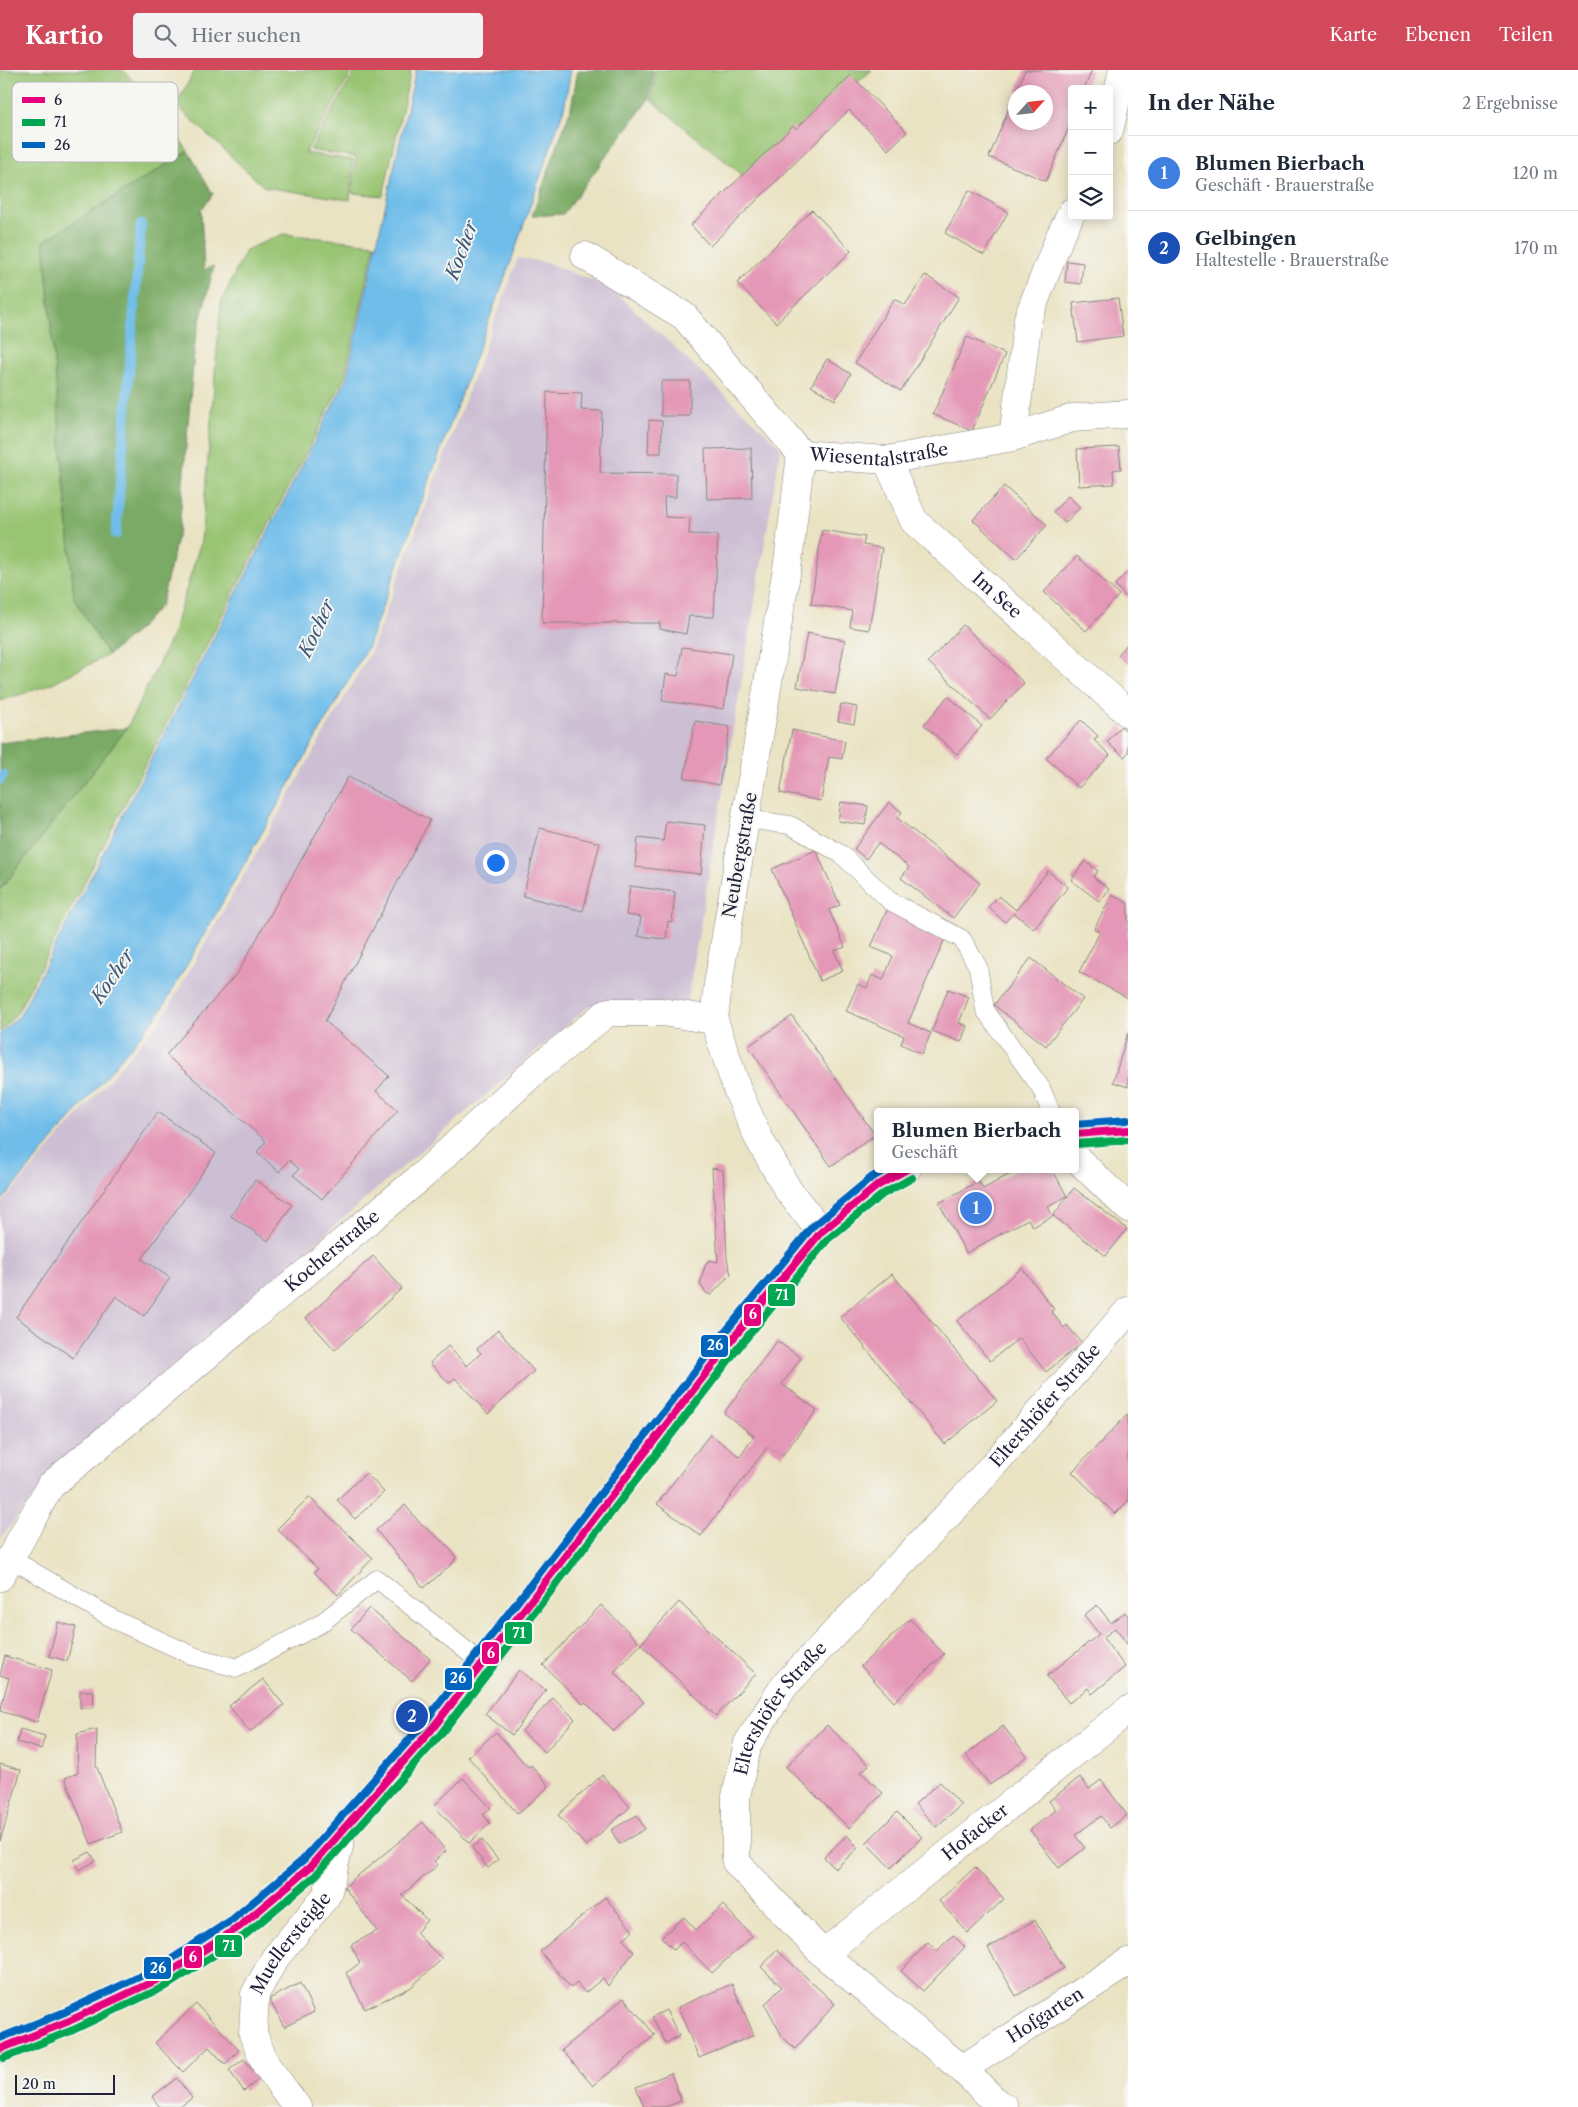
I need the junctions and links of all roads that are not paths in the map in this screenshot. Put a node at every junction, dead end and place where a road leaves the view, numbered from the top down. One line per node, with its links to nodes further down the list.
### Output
1 (1123, 70): 2 (street)
2 (1109, 130)
3 (1068, 220): 6 (street)
4 (585, 256): 7 (street, Wiesentalstraße)
5 (1128, 414): 6 (street, Wiesentalstraße)
6 (1013, 437): 8 (street, Wiesentalstraße)
7 (801, 454): 8 (street, Wiesentalstraße); 10 (street, Neubergstraße)
8 (887, 460): 9 (street, Im See)
9 (1128, 713)
10 (746, 819): 11 (street, Neubergstraße); 12 (lane)
11 (714, 1020): 18 (street, Neubergstraße); 20 (street, Kocherstraße)
12 (1048, 1108)
13 (1128, 1130): 14 (street)
14 (1079, 1134)
15 (1079, 1161): 17 (street)
16 (900, 1173): 18 (street)
17 (1128, 1208)
18 (821, 1232): 21 (street)
19 (1128, 1311): 24 (street, Eltershöfer Straße)
20 (5, 1568): 21 (lane)
21 (483, 1664): 23 (street)
22 (1128, 1710): 24 (street, Hofacker)
23 (344, 1830): 26 (street); 28 (street, Muellersteigle)
24 (823, 1954): 27 (street, Eltershöfer Straße)
25 (1128, 1962): 27 (street, Hofgarten)
26 (0, 2049)
27 (962, 2069): 29 (street, Eltershöfer Straße)
28 (298, 2107)
29 (1004, 2107)

